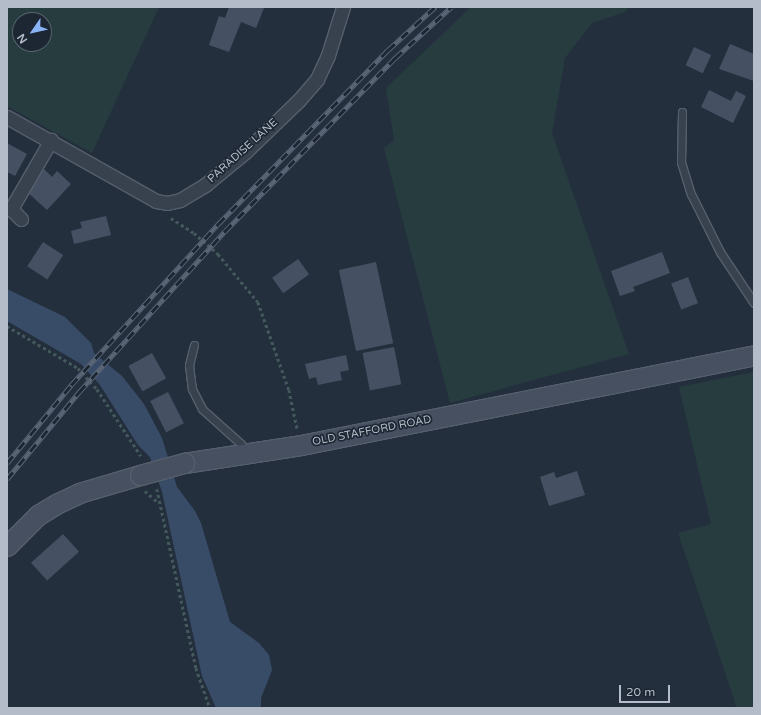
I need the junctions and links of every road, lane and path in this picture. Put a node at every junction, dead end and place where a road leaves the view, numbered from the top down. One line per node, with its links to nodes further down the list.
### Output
1 (342, 7): 4 (street, PARADISE LANE)
2 (682, 112): 7 (lane)
3 (7, 117): 4 (street, PARADISE LANE)
4 (51, 140): 6 (street)
5 (165, 215): 11 (path)
6 (21, 219)
7 (754, 303)
8 (7, 326): 13 (path)
9 (194, 345): 12 (lane)
10 (754, 354): 11 (street, OLD STAFFORD ROAD)
11 (301, 445): 12 (street, OLD STAFFORD ROAD)
12 (245, 453): 13 (street, OLD STAFFORD ROAD, bridge)
13 (143, 468): 15 (street, OLD STAFFORD ROAD)
14 (156, 487): 16 (path)
15 (7, 546)
16 (210, 708)

